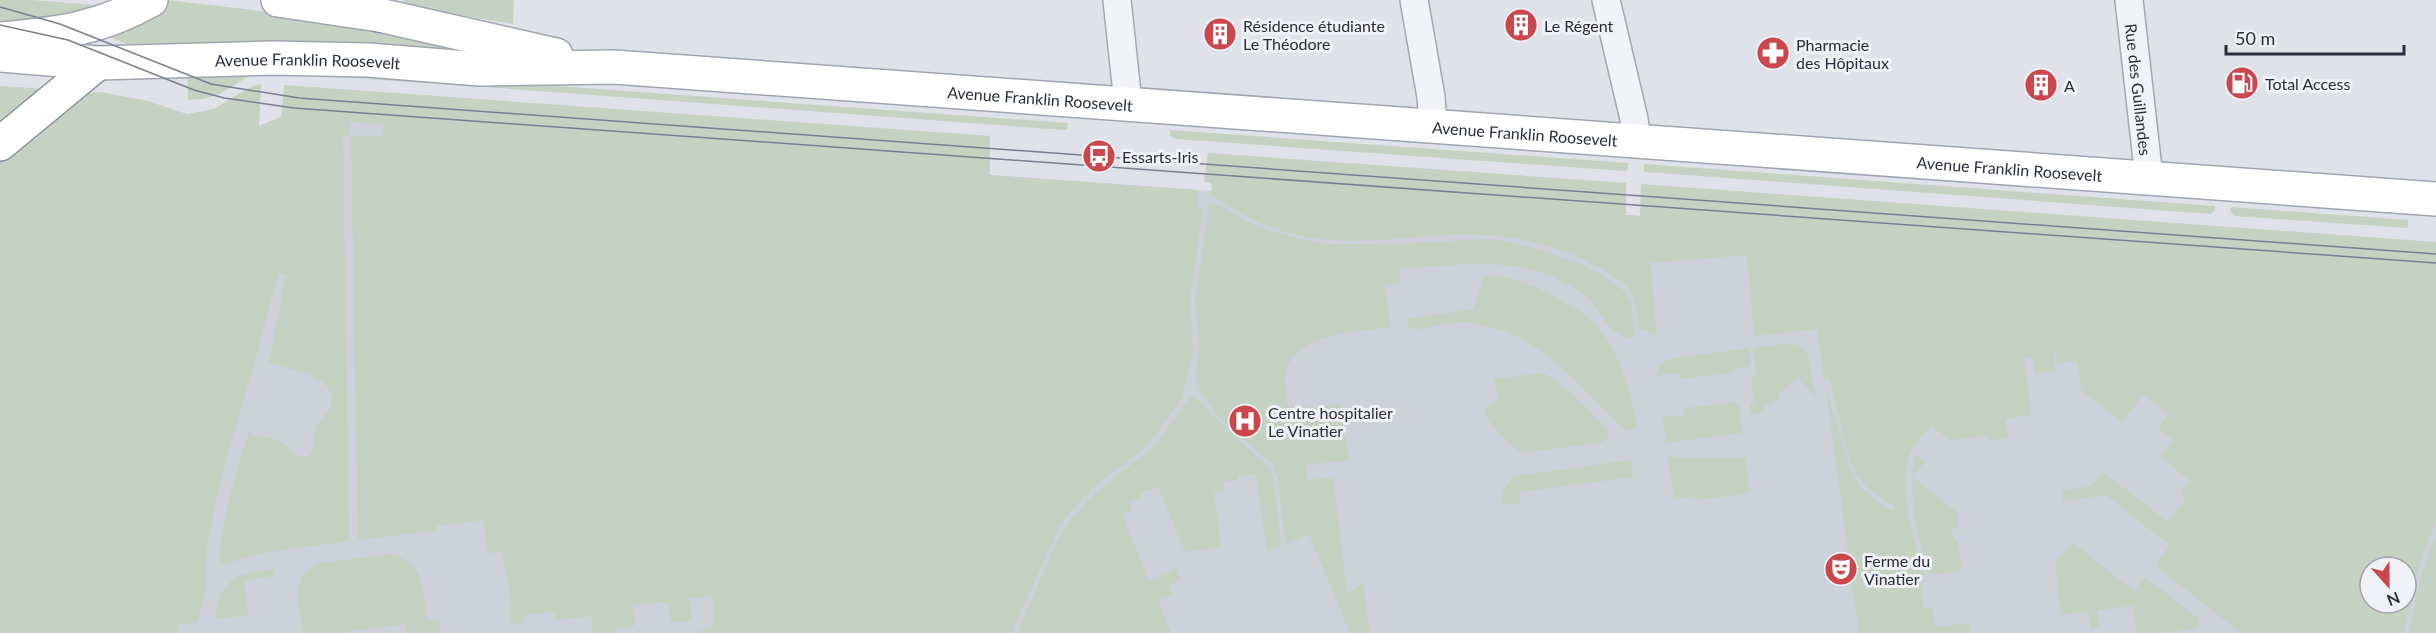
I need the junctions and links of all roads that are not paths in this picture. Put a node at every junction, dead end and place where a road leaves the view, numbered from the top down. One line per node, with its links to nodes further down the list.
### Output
1 (151, 0): 8 (main road)
2 (278, 0): 7 (main road, Avenue Franklin Roosevelt)
3 (1117, 0): 12 (street)
4 (1414, 0): 13 (street)
5 (1606, 0): 14 (street)
6 (2129, 0): 16 (street, Rue des Guillandes)
7 (371, 8): 11 (main road, Avenue Franklin Roosevelt)
8 (0, 39)
9 (0, 55): 10 (main road, Avenue Franklin Roosevelt)
10 (98, 63): 11 (main road, Avenue Franklin Roosevelt); 15 (main road)
11 (614, 67): 12 (main road, Avenue Franklin Roosevelt)
12 (1128, 103): 13 (main road, Avenue Franklin Roosevelt)
13 (1433, 126): 14 (main road, Avenue Franklin Roosevelt)
14 (1637, 141): 16 (main road, Avenue Franklin Roosevelt)
15 (0, 144)
16 (2149, 178): 17 (main road, Avenue Franklin Roosevelt)
17 (2436, 199)

